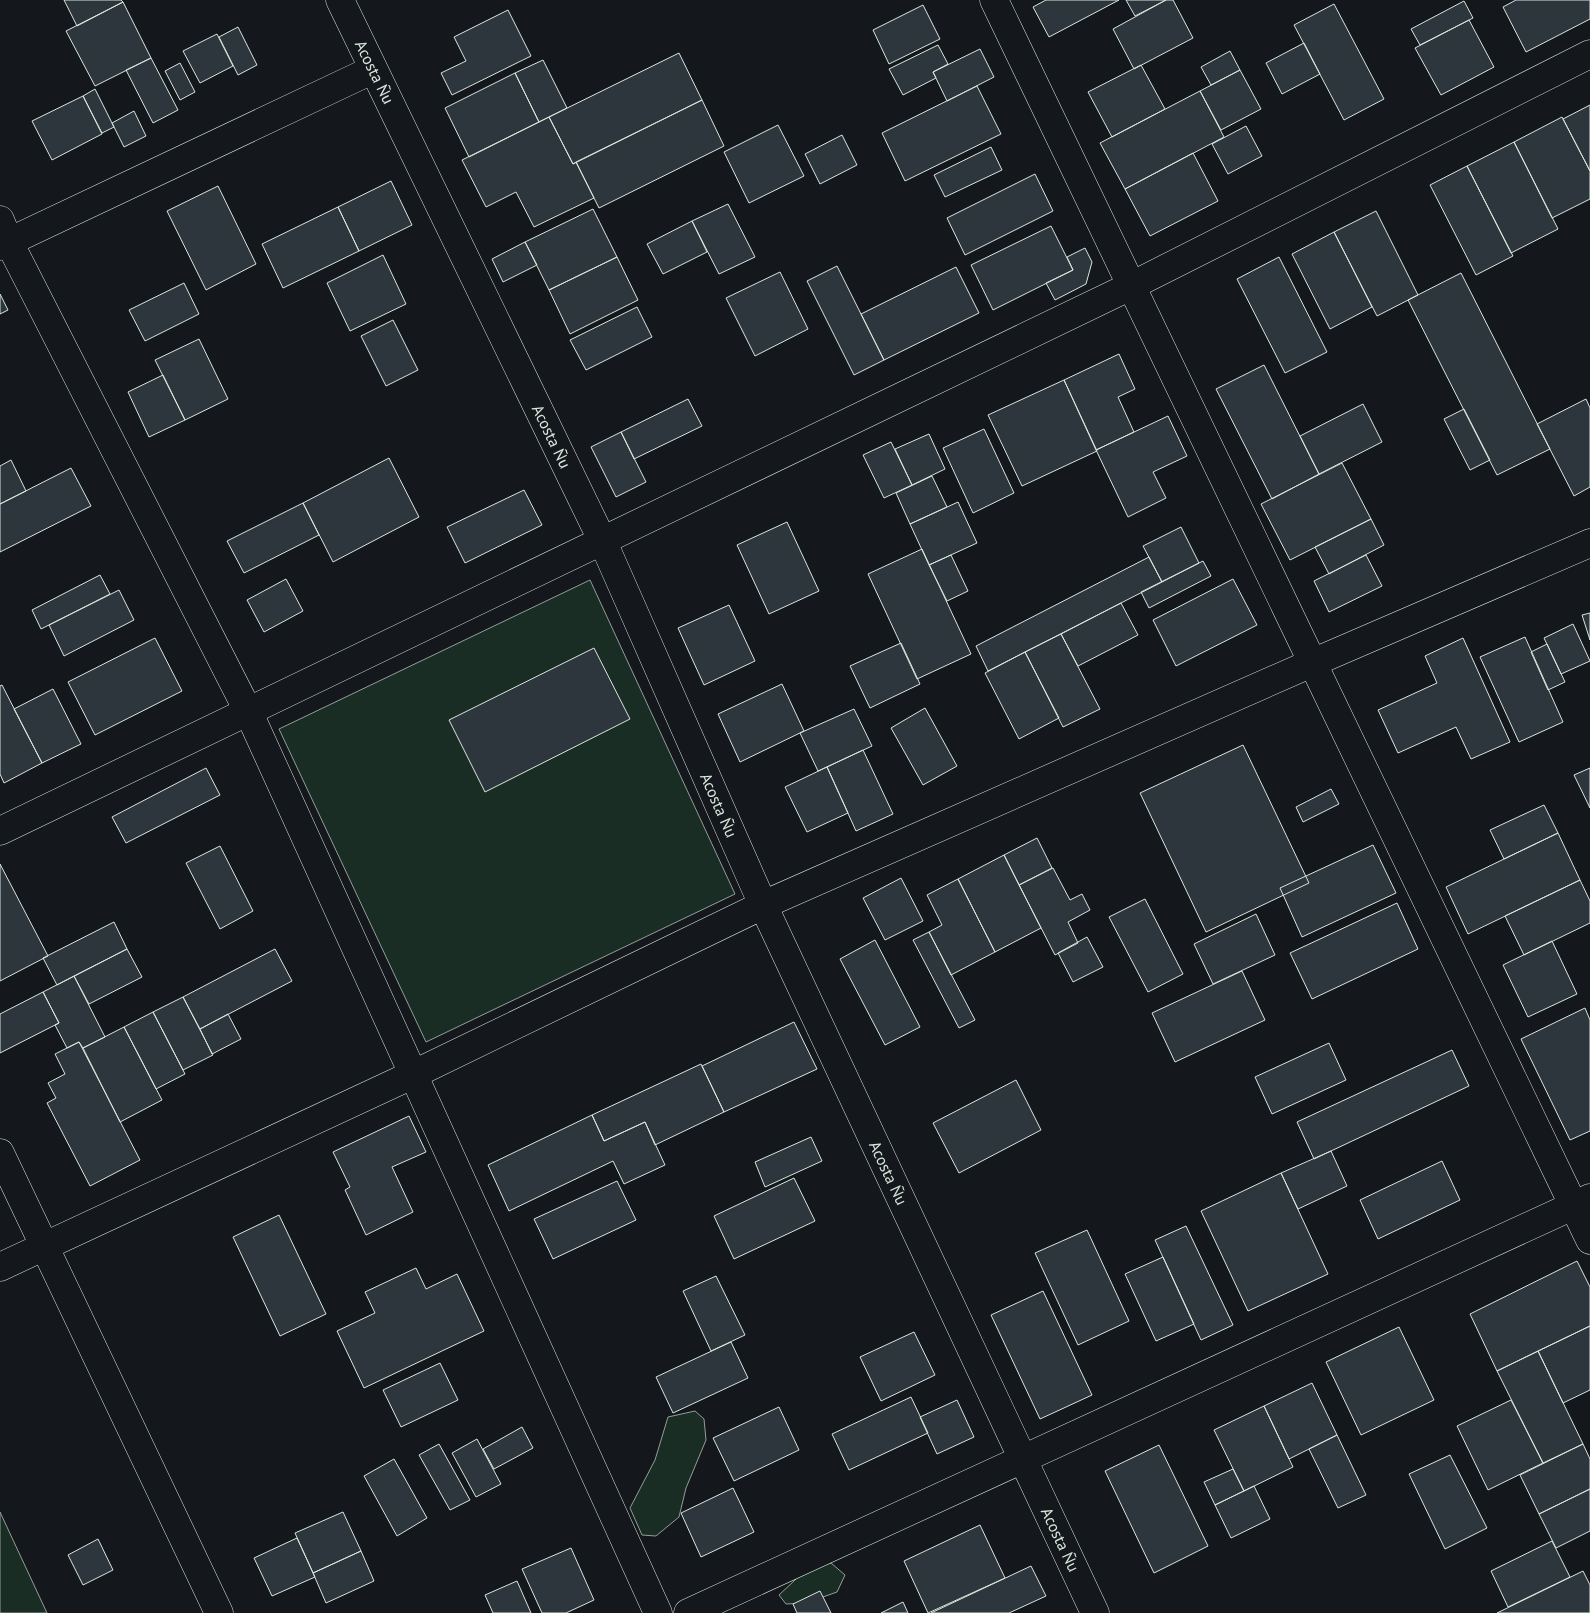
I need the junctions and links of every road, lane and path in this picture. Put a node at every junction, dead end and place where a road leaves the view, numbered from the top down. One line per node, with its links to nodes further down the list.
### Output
1 (340, 0): 4 (street, Acosta Ñu)
2 (994, 0): 6 (street)
3 (1590, 54): 6 (street)
4 (372, 70): 5 (street); 7 (street, Acosta Ñu)
5 (3, 236): 10 (street)
6 (1133, 285): 7 (street); 9 (street)
7 (603, 542): 10 (street); 12 (street, Acosta Ñu)
8 (1590, 543): 9 (street)
9 (1312, 663): 12 (street); 15 (street)
10 (249, 713): 11 (street); 13 (street)
11 (0, 832)
12 (763, 905): 13 (street); 19 (street, Acosta Ñu)
13 (414, 1074): 17 (street); 21 (street)
14 (0, 1153): 17 (street)
15 (1582, 1202): 16 (street); 19 (street)
16 (1590, 1240)
17 (44, 1246): 18 (street); 20 (street)
18 (0, 1267)
19 (1023, 1459): 22 (street); 23 (street, Acosta Ñu)
20 (219, 1613)
21 (658, 1613)
22 (688, 1613)
23 (1095, 1613)

